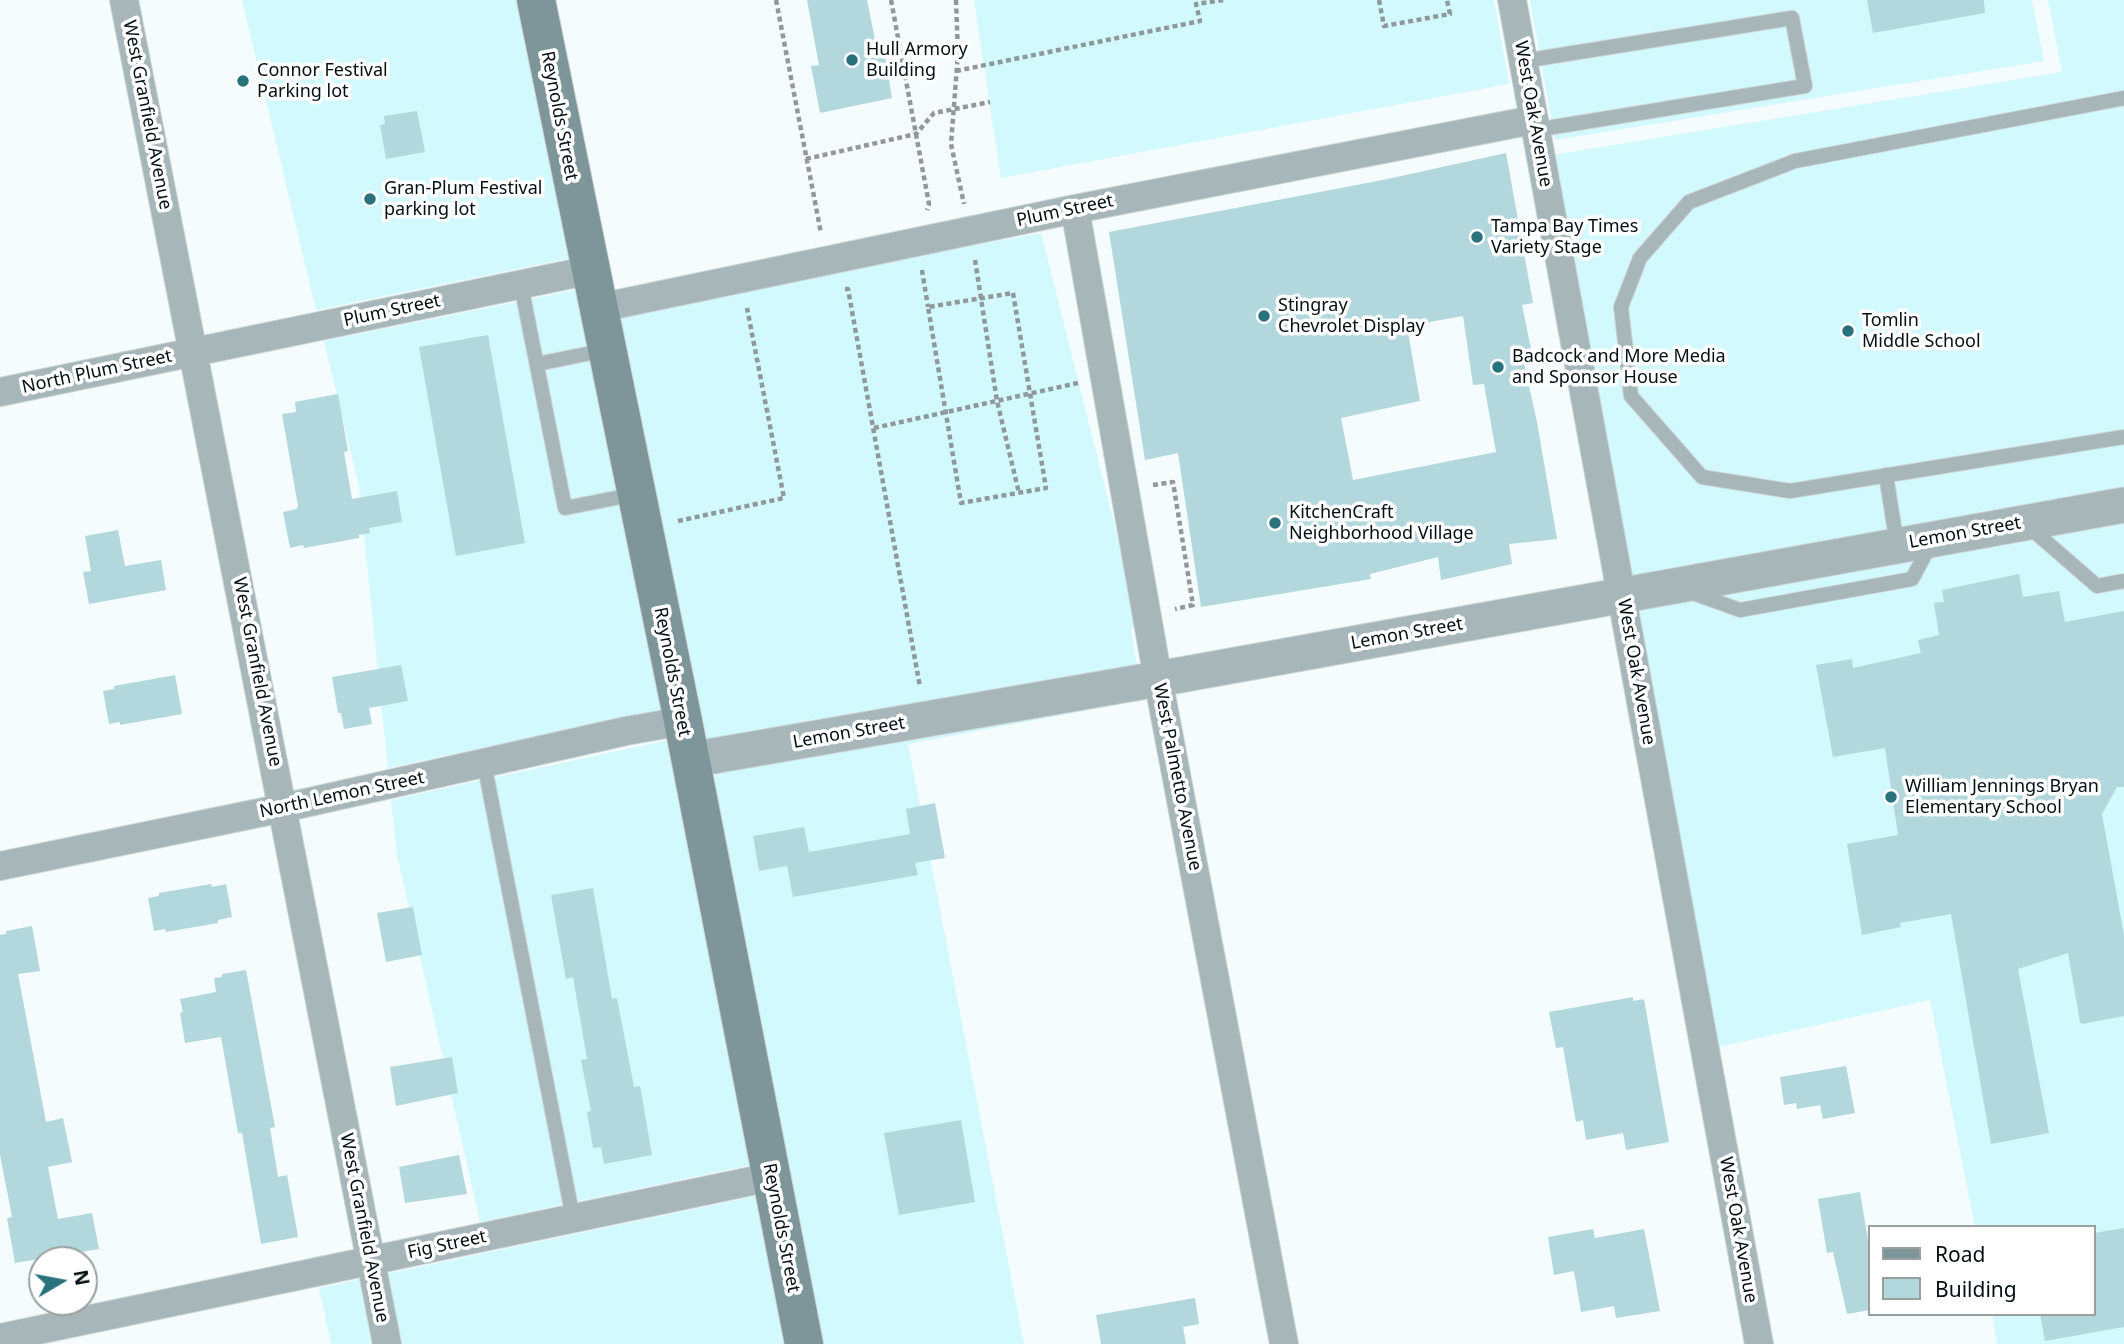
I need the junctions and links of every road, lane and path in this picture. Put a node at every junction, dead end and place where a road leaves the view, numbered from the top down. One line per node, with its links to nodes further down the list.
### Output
1 (124, 0): 29 (street, West Granfield Avenue)
2 (536, 0): 22 (main road, Reynolds Street)
3 (776, 0): 17 (path)
4 (891, 0): 16 (path)
5 (956, 0): 11 (path)
6 (1224, 0): 11 (path)
7 (1379, 0): 8 (path)
8 (1447, 0)
9 (1512, 0): 10 (street, West Oak Avenue)
10 (1523, 61): 15 (street, West Oak Avenue); 15 (lane)
11 (956, 71): 14 (path)
12 (2124, 98): 38 (lane)
13 (989, 102): 14 (path)
14 (954, 109): 16 (path); 19 (path)
15 (1534, 125): 18 (street, Plum Street); 49 (street, West Oak Avenue)
16 (916, 134): 17 (path); 20 (path)
17 (806, 159): 21 (path)
18 (1074, 209): 19 (street, Plum Street); 31 (street, West Palmetto Avenue)
19 (970, 231): 20 (street, Plum Street); 24 (path)
20 (918, 242): 21 (street, Plum Street); 26 (path)
21 (827, 261): 27 (street, Plum Street); 36 (path)
22 (591, 270): 23 (street, Plum Street); 27 (main road, Reynolds Street)
23 (521, 285): 29 (street, Plum Street); 30 (lane)
24 (982, 298): 26 (path); 33 (path); 34 (path)
25 (759, 305): 44 (path)
26 (928, 307): 35 (path)
27 (599, 308): 28 (main road, Reynolds Street)
28 (607, 349): 30 (lane); 41 (main road, Reynolds Street)
29 (194, 351): 32 (street, North Plum Street); 56 (street, West Granfield Avenue)
30 (537, 364): 41 (lane)
31 (1104, 378): 33 (path); 51 (street, West Palmetto Avenue)
32 (0, 392)
33 (1030, 394): 34 (path); 40 (path)
34 (998, 401): 35 (path); 40 (path)
35 (946, 412): 36 (path); 40 (path)
36 (874, 428): 52 (path)
37 (2124, 437): 38 (lane)
38 (1886, 475): 46 (lane)
39 (1149, 486): 50 (path)
40 (1019, 493)
41 (636, 494): 53 (main road, Reynolds Street)
42 (2124, 505): 43 (street, Lemon Street)
43 (2024, 523): 45 (street, Lemon Street); 47 (lane)
44 (679, 534)
45 (1934, 538): 46 (street, Lemon Street); 48 (lane)
46 (1897, 545): 48 (street, Lemon Street)
47 (2124, 581)
48 (1672, 586): 49 (street, Lemon Street)
49 (1622, 595): 51 (street, Lemon Street); 65 (street, West Oak Avenue)
50 (1173, 609)
51 (1158, 679): 54 (street, Lemon Street); 64 (street, West Palmetto Avenue)
52 (922, 700)
53 (683, 721): 54 (main road, Reynolds Street); 55 (street, North Lemon Street)
54 (690, 760): 58 (main road, Reynolds Street)
55 (484, 763): 56 (street, North Lemon Street); 59 (lane)
56 (284, 808): 57 (street, North Lemon Street); 60 (street, West Granfield Avenue)
57 (0, 866)
58 (771, 1177): 59 (street, Fig Street); 63 (main road, Reynolds Street)
59 (573, 1219): 60 (street, Fig Street)
60 (370, 1261): 61 (street, Fig Street); 62 (street, West Granfield Avenue)
61 (0, 1338)
62 (387, 1344)
63 (804, 1344)
64 (1284, 1344)
65 (1759, 1344)

